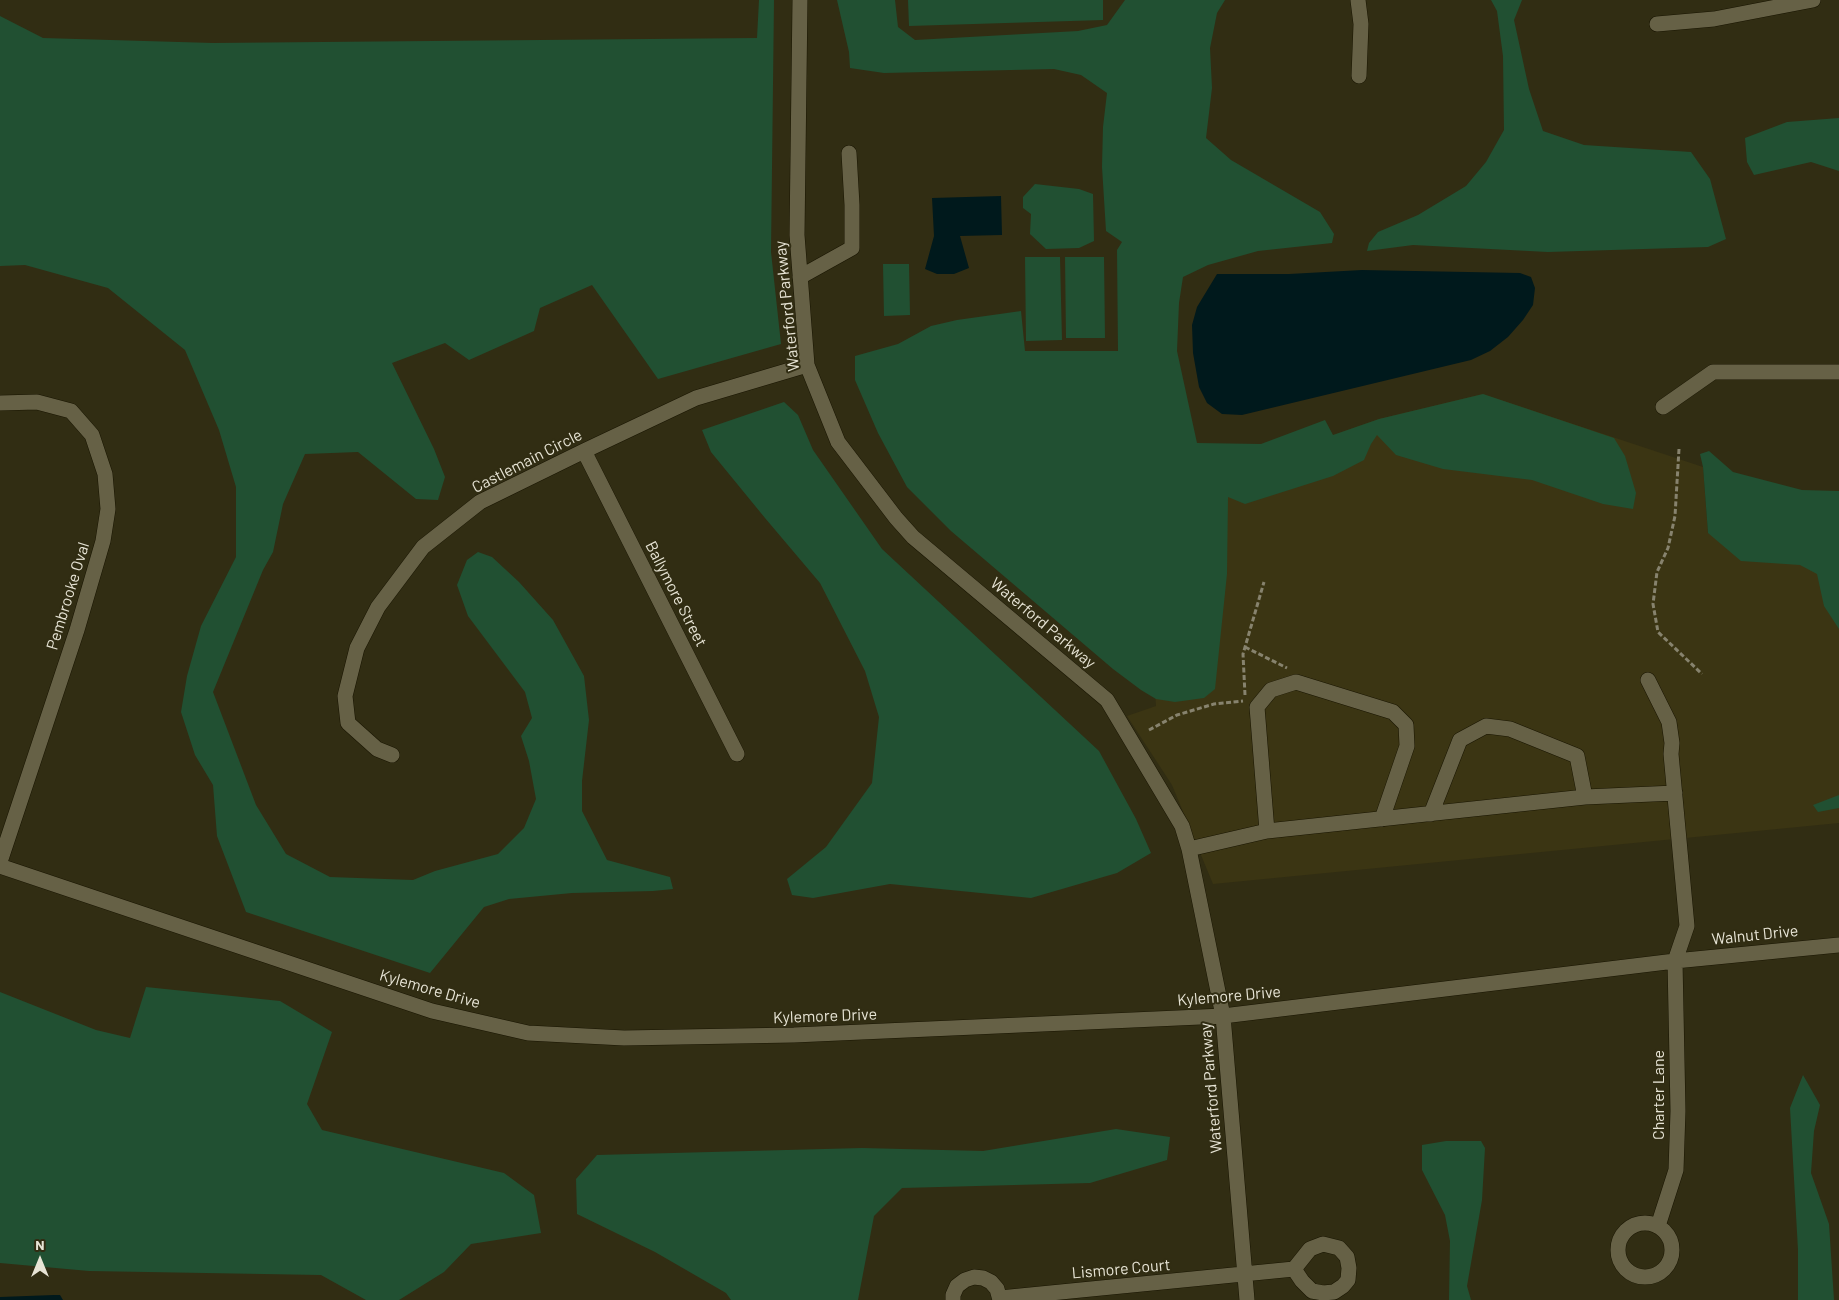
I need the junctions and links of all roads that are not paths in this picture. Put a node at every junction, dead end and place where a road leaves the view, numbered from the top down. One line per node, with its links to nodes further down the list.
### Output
1 (800, 0): 7 (street, Waterford Parkway)
2 (1358, 0): 5 (street)
3 (1813, 0): 4 (street)
4 (1657, 24)
5 (1359, 76)
6 (849, 153): 7 (street)
7 (800, 276): 8 (street, Waterford Parkway)
8 (807, 365): 12 (street, Castlemain Circle); 21 (street, Waterford Parkway)
9 (1839, 372): 11 (street)
10 (0, 403): 22 (street, Pembrooke Oval)
11 (1663, 407)
12 (584, 451): 14 (street, Ballymore Street); 15 (street, Castlemain Circle)
13 (1648, 680): 16 (street, Charter Lane)
14 (737, 754)
15 (392, 755)
16 (1675, 793): 17 (street); 24 (street, Charter Lane)
17 (1585, 798): 18 (street); 18 (street)
18 (1431, 814): 19 (street)
19 (1382, 819): 20 (street); 20 (street)
20 (1267, 831): 21 (street)
21 (1189, 849): 25 (street, Waterford Parkway)
22 (0, 864): 25 (street, Kylemore Drive)
23 (1839, 944): 24 (street, Walnut Drive)
24 (1675, 961): 25 (street, Kylemore Drive); 26 (street, Charter Lane)
25 (1223, 1016): 28 (street, Waterford Parkway)
26 (1658, 1226)
27 (1294, 1269): 28 (street, Lismore Court)
28 (1245, 1275): 29 (street, Lismore Court); 31 (street, Waterford Parkway)
29 (1000, 1299): 30 (street, Lismore Court)
30 (953, 1300)
31 (1248, 1300)

